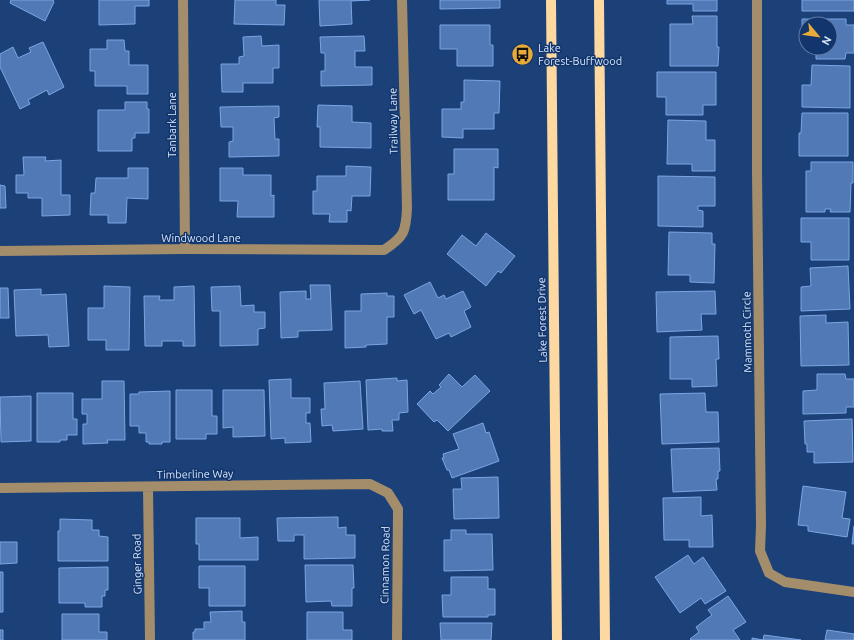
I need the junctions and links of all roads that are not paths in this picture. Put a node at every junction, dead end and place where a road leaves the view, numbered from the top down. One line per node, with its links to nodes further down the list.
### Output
1 (183, 0): 7 (street, Tanbark Lane)
2 (402, 0): 6 (street, Trailway Lane)
3 (551, 0): 15 (main road, Lake Forest Drive)
4 (599, 0): 16 (main road)
5 (757, 0): 12 (street, Mammoth Circle)
6 (399, 240): 7 (street, Windwood Lane)
7 (185, 249): 8 (street, Windwood Lane)
8 (0, 251)
9 (148, 487): 10 (street, Timberline Way); 11 (street, Timberline Way); 13 (street, Ginger Road)
10 (0, 488)
11 (388, 494): 14 (street, Cinnamon Road)
12 (854, 592)
13 (150, 640)
14 (397, 640)
15 (557, 640)
16 (605, 640)

